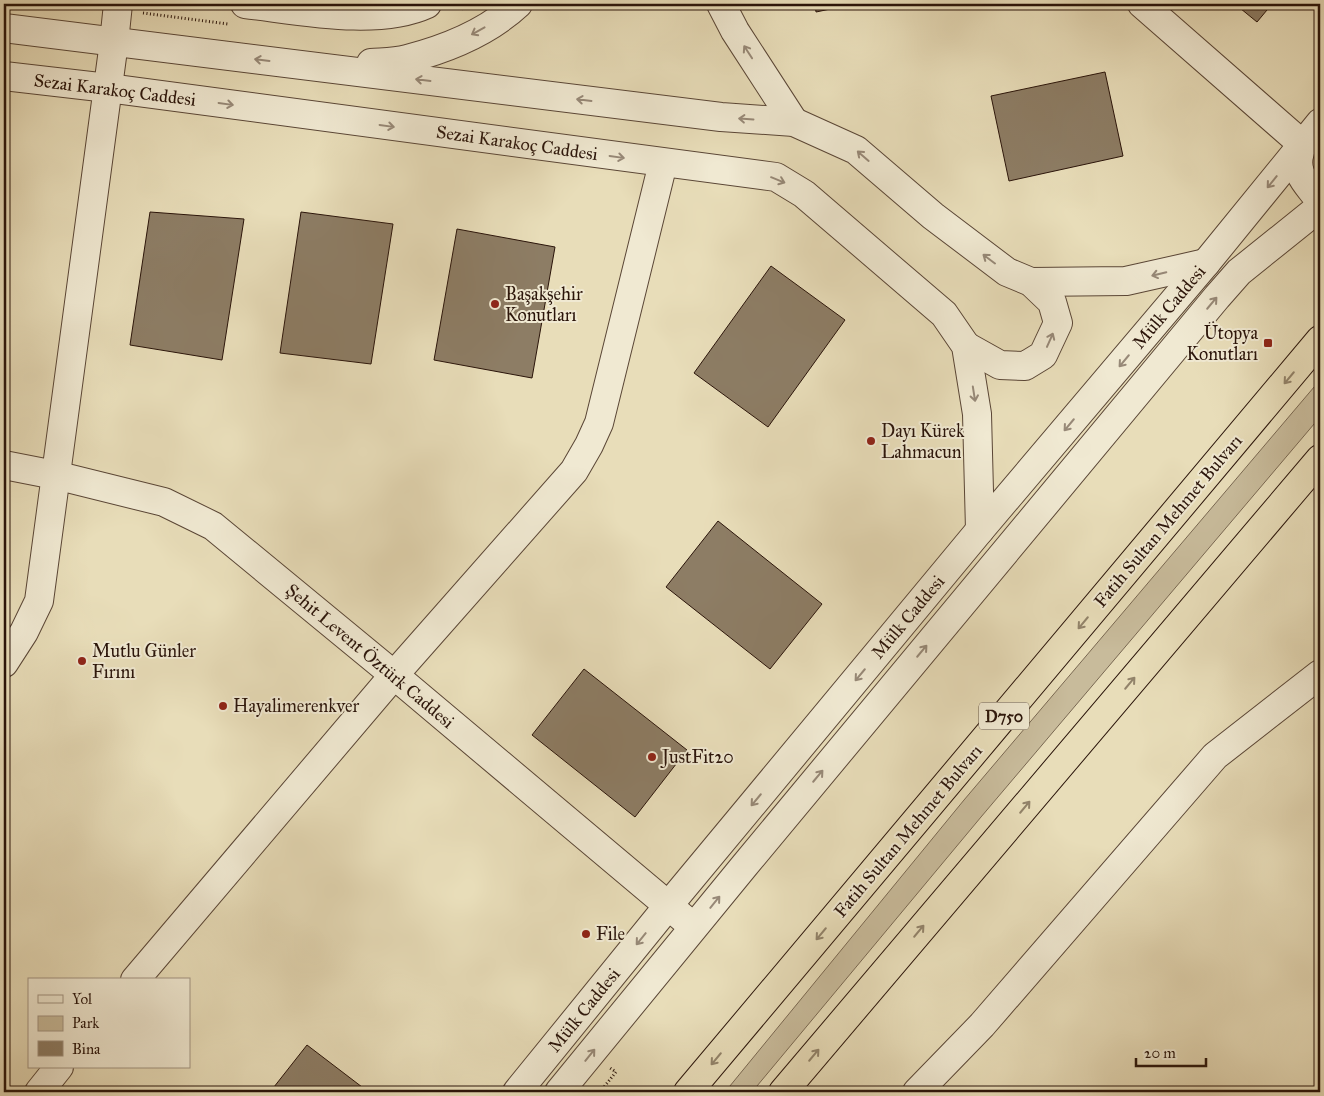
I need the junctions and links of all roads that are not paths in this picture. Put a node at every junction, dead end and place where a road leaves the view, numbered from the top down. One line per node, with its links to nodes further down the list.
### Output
1 (118, 4): 8 (street)
2 (244, 4): 3 (street)
3 (427, 4)
4 (518, 4): 9 (street, one-way to 9)
5 (721, 4): 12 (street, one-way to 5)
6 (1142, 4): 14 (street)
7 (4, 28): 8 (street)
8 (114, 42): 9 (street, one-way to 8); 11 (street)
9 (328, 68): 12 (street, one-way to 9)
10 (4, 76): 11 (street, Sezai Karakoç Caddesi)
11 (108, 88): 15 (street, Sezai Karakoç Caddesi, one-way to 15); 24 (street)
12 (794, 122): 19 (street, one-way to 12)
13 (1320, 123): 14 (street, Mülk Caddesi)
14 (1311, 140): 16 (street); 18 (street, Mülk Caddesi, one-way to 18)
15 (663, 163): 21 (street, Sezai Karakoç Caddesi, one-way to 21); 28 (street)
16 (1320, 201)
17 (1320, 207): 30 (street, Mülk Caddesi, one-way to 17)
18 (1206, 263): 19 (street, one-way to 19); 25 (street, Mülk Caddesi, one-way to 25)
19 (1031, 282): 21 (street, Sezai Karakoç Caddesi, one-way to 19)
20 (1320, 340): 36 (highway, Fatih Sultan Mehmet Bulvarı / D750, one-way to 36)
21 (966, 346): 25 (street, Sezai Karakoç Caddesi, one-way to 25)
22 (1320, 459): 37 (highway, one-way to 22)
23 (4, 465): 24 (street, Şehit Levent Öztürk Caddesi)
24 (55, 475): 26 (street); 28 (street, Şehit Levent Öztürk Caddesi)
25 (980, 530): 29 (street, Mülk Caddesi, one-way to 29)
26 (4, 663)
27 (1320, 674): 38 (street)
28 (394, 675): 29 (street, Şehit Levent Öztürk Caddesi); 31 (street)
29 (668, 906): 30 (street, Şehit Levent Öztürk Caddesi); 34 (street, Mülk Caddesi, one-way to 34)
30 (694, 928): 35 (street, Mülk Caddesi, one-way to 30)
31 (137, 978)
32 (58, 1068): 33 (street)
33 (39, 1092)
34 (517, 1092)
35 (559, 1092)
36 (688, 1092)
37 (783, 1092)
38 (916, 1092)

